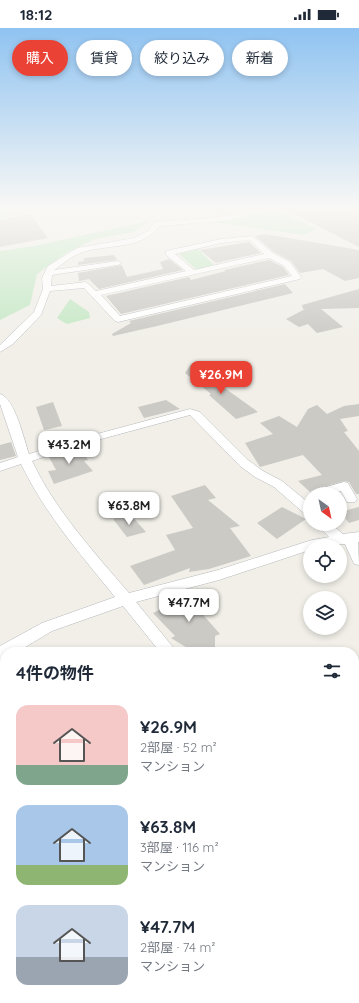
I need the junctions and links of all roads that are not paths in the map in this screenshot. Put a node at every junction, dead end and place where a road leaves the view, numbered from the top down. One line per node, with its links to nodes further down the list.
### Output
1 (76, 252): 6 (street)
2 (171, 252): 7 (street)
3 (267, 252): 4 (street)
4 (270, 255): 7 (street); 9 (street)
5 (118, 263): 6 (street)
6 (48, 273): 8 (street)
7 (193, 274): 9 (street)
8 (47, 289): 9 (street); 10 (street)
9 (95, 294)
10 (0, 349)
11 (0, 397): 12 (street)
12 (26, 458): 13 (street); 18 (street); 24 (street)
13 (0, 467)
14 (329, 487): 15 (street)
15 (344, 487)
16 (347, 492): 19 (street)
17 (303, 498): 18 (street)
18 (297, 499): 20 (street)
19 (351, 499)
20 (303, 505)
21 (336, 531): 22 (street)
22 (349, 538): 23 (street); 24 (street)
23 (359, 560)
24 (127, 599): 25 (street); 26 (street)
25 (12, 647)
26 (165, 647)

